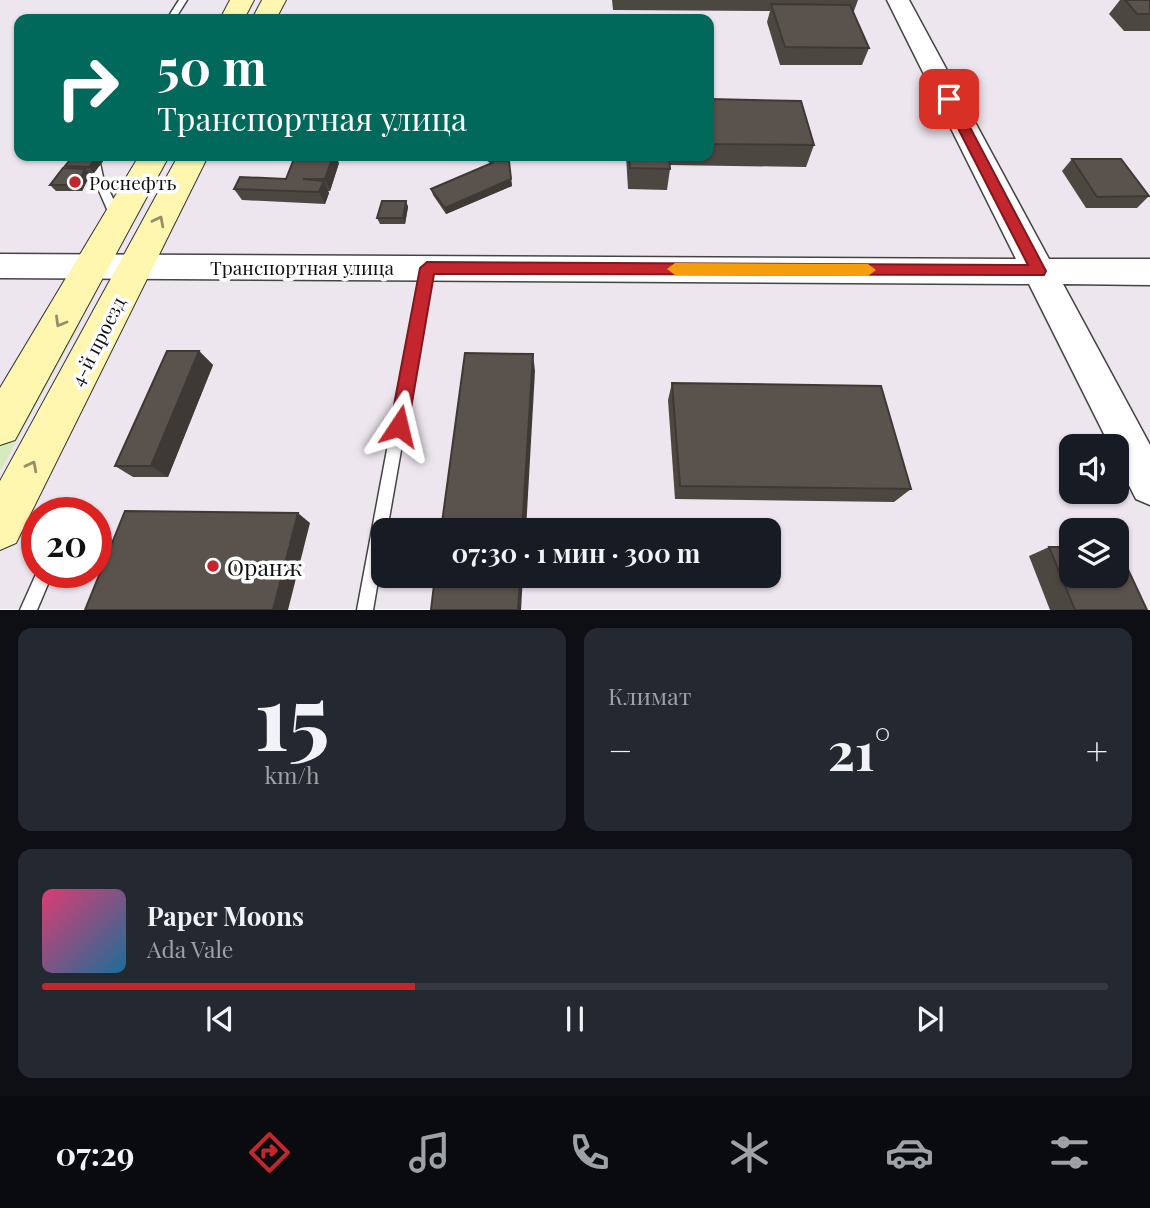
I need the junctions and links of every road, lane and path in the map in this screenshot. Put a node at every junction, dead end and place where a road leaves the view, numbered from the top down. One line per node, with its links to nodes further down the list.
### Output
1 (898, 0): 10 (street)
2 (96, 161): 5 (lane)
3 (151, 161): 5 (main road, 4-й проезд)
4 (190, 161): 7 (main road, 4-й проезд, one-way to 4)
5 (117, 220): 8 (main road, 4-й проезд)
6 (0, 266): 8 (street, Транспортная улица)
7 (136, 266): 8 (street, Транспортная улица); 9 (street, Транспортная улица); 14 (main road, 4-й проезд, one-way to 7)
8 (91, 267): 12 (main road, 4-й проезд, one-way to 12)
9 (427, 268): 10 (street, Транспортная улица); 17 (lane)
10 (1038, 271): 11 (street, Транспортная улица); 13 (street)
11 (1150, 272)
12 (0, 426)
13 (1150, 485)
14 (0, 527)
15 (38, 588): 16 (lane)
16 (28, 610)
17 (365, 610)

